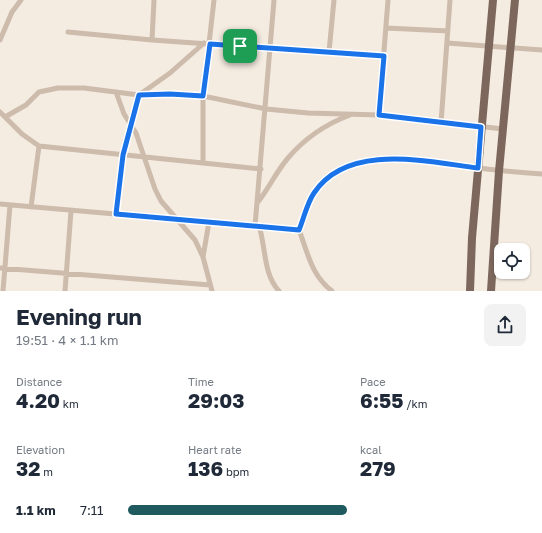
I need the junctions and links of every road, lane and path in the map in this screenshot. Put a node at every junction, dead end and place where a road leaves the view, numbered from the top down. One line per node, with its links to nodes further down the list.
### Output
1 (21, 0): 13 (street)
2 (154, 0): 14 (street)
3 (214, 0): 16 (street)
4 (274, 0): 18 (street)
5 (334, 0): 21 (street)
6 (388, 0): 10 (street)
7 (450, 0): 11 (street)
8 (493, 0): 17 (main road)
9 (515, 0): 19 (main road)
10 (386, 28): 11 (street); 22 (street)
11 (448, 30): 15 (street)
12 (68, 32): 14 (street)
13 (0, 40)
14 (152, 40): 16 (street)
15 (447, 43): 17 (street); 31 (street)
16 (207, 44): 18 (street); 24 (street); 25 (street)
17 (488, 47): 19 (street); 33 (main road)
18 (271, 48): 21 (street); 26 (street)
19 (511, 48): 20 (street); 34 (main road)
20 (542, 50)
21 (329, 52): 22 (street)
22 (384, 56): 29 (street)
23 (116, 92): 24 (street); 30 (street); 32 (street)
24 (139, 95): 25 (street); 32 (street)
25 (203, 96): 26 (street); 38 (street)
26 (266, 109): 28 (street); 39 (street)
27 (0, 112): 30 (street)
28 (353, 113): 29 (street); 43 (street)
29 (379, 115): 31 (street)
30 (5, 117): 35 (street)
31 (441, 123): 33 (street)
32 (131, 124): 36 (street); 37 (street)
33 (481, 127): 34 (street); 40 (main road)
34 (503, 130): 41 (main road)
35 (39, 146): 36 (street); 46 (street)
36 (123, 155): 37 (street); 48 (street)
37 (145, 157): 38 (street); 49 (street)
38 (203, 163): 39 (street)
39 (261, 168): 43 (street)
40 (478, 168): 41 (street); 52 (street); 62 (main road)
41 (499, 171): 42 (street); 63 (main road)
42 (542, 174)
43 (258, 202): 51 (street)
44 (0, 204): 45 (street)
45 (10, 205): 46 (street); 54 (street)
46 (32, 207): 47 (street)
47 (71, 210): 48 (street); 55 (street)
48 (116, 214): 49 (street)
49 (176, 219): 50 (street); 53 (street)
50 (209, 222): 51 (street); 53 (street)
51 (257, 226): 52 (street); 60 (street)
52 (299, 230): 61 (street)
53 (203, 257): 56 (street)
54 (2, 268): 55 (street); 57 (street)
55 (67, 272): 56 (street); 58 (street)
56 (210, 285): 59 (street)
57 (2, 291)
58 (65, 291)
59 (212, 291)
60 (279, 291)
61 (332, 291)
62 (470, 291)
63 (491, 291)

